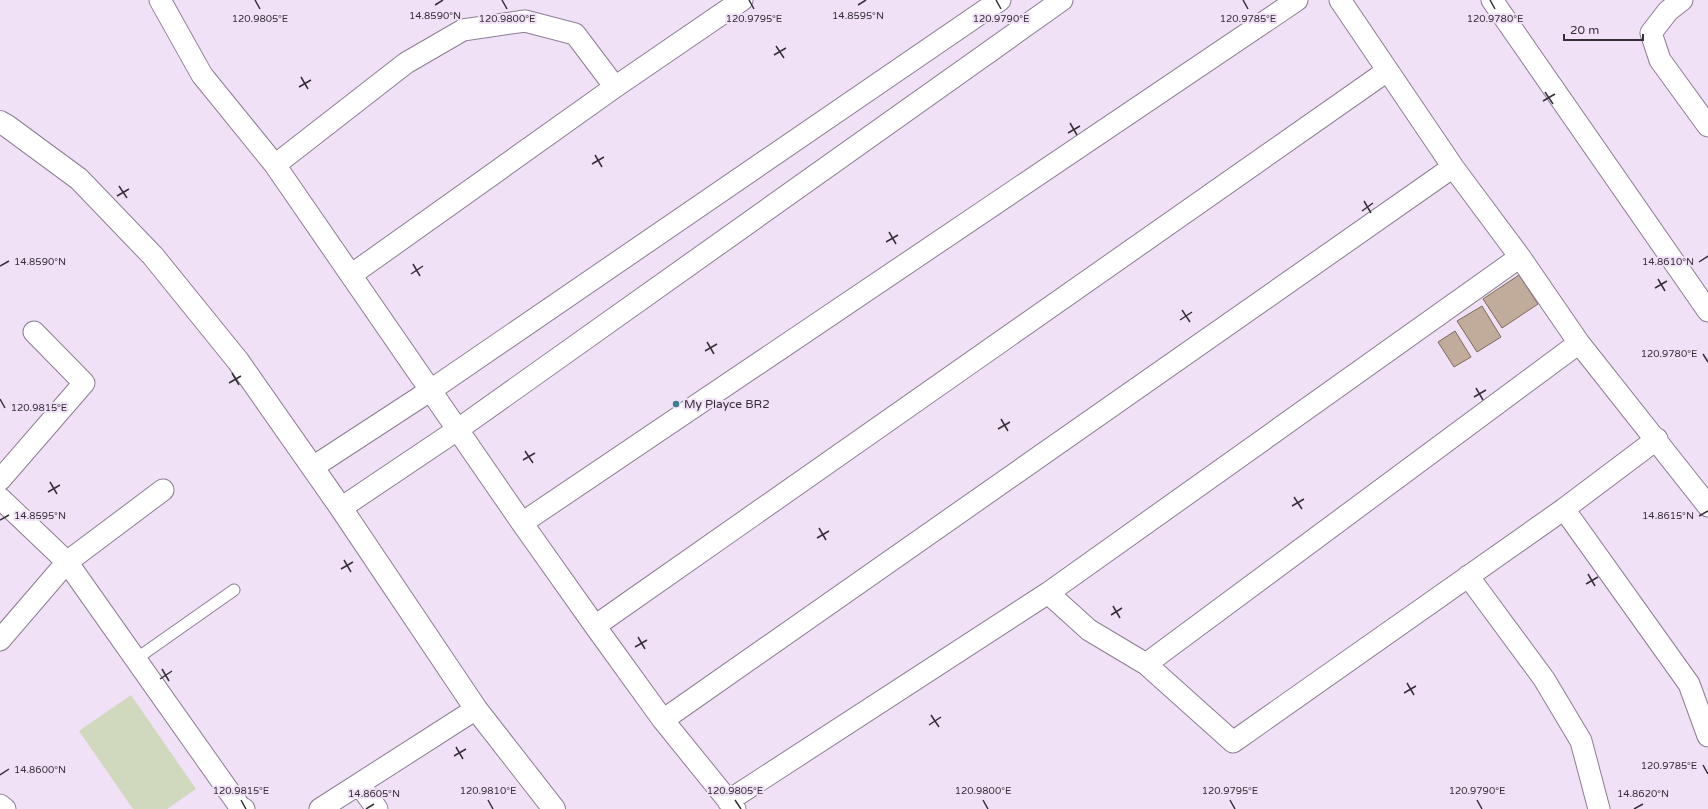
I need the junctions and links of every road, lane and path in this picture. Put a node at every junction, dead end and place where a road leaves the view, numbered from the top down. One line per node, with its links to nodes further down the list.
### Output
1 (160, 0): 13 (street)
2 (742, 0): 10 (street)
3 (1000, 0): 20 (street)
4 (1062, 0): 21 (street)
5 (1297, 0): 30 (street)
6 (1340, 0): 9 (street)
7 (1492, 0): 17 (street)
8 (1682, 0): 12 (street)
9 (1387, 70): 14 (street); 35 (street)
10 (616, 87): 13 (street); 16 (street)
11 (0, 122): 23 (street)
12 (1708, 126)
13 (275, 165): 16 (street)
14 (1453, 167): 15 (street); 40 (street)
15 (1520, 257): 19 (street); 34 (street)
16 (351, 275): 20 (street)
17 (1708, 311)
18 (34, 332): 24 (street)
19 (1579, 343): 22 (street); 38 (street)
20 (431, 390): 21 (street); 23 (street)
21 (457, 430): 28 (street); 30 (street)
22 (1657, 439): 27 (street); 29 (street)
23 (313, 467): 28 (street)
24 (0, 480)
25 (163, 490): 31 (street)
26 (0, 498): 31 (street)
27 (1708, 506)
28 (341, 508): 39 (street)
29 (1564, 509): 32 (street); 41 (street)
30 (522, 523): 35 (street)
31 (67, 562): 36 (street); 37 (street)
32 (1468, 576): 38 (street); 50 (street)
33 (234, 590): 37 (lane)
34 (1048, 593): 38 (street); 44 (street)
35 (595, 626): 40 (street)
36 (0, 640)
37 (136, 659): 46 (street)
38 (1146, 664)
39 (476, 709): 42 (street); 49 (street)
40 (663, 720): 44 (street)
41 (1708, 736)
42 (359, 784): 47 (street); 48 (street)
43 (0, 805): 45 (street)
44 (732, 805)
45 (5, 809)
46 (244, 809)
47 (320, 809)
48 (377, 809)
49 (554, 809)
50 (1599, 809)

